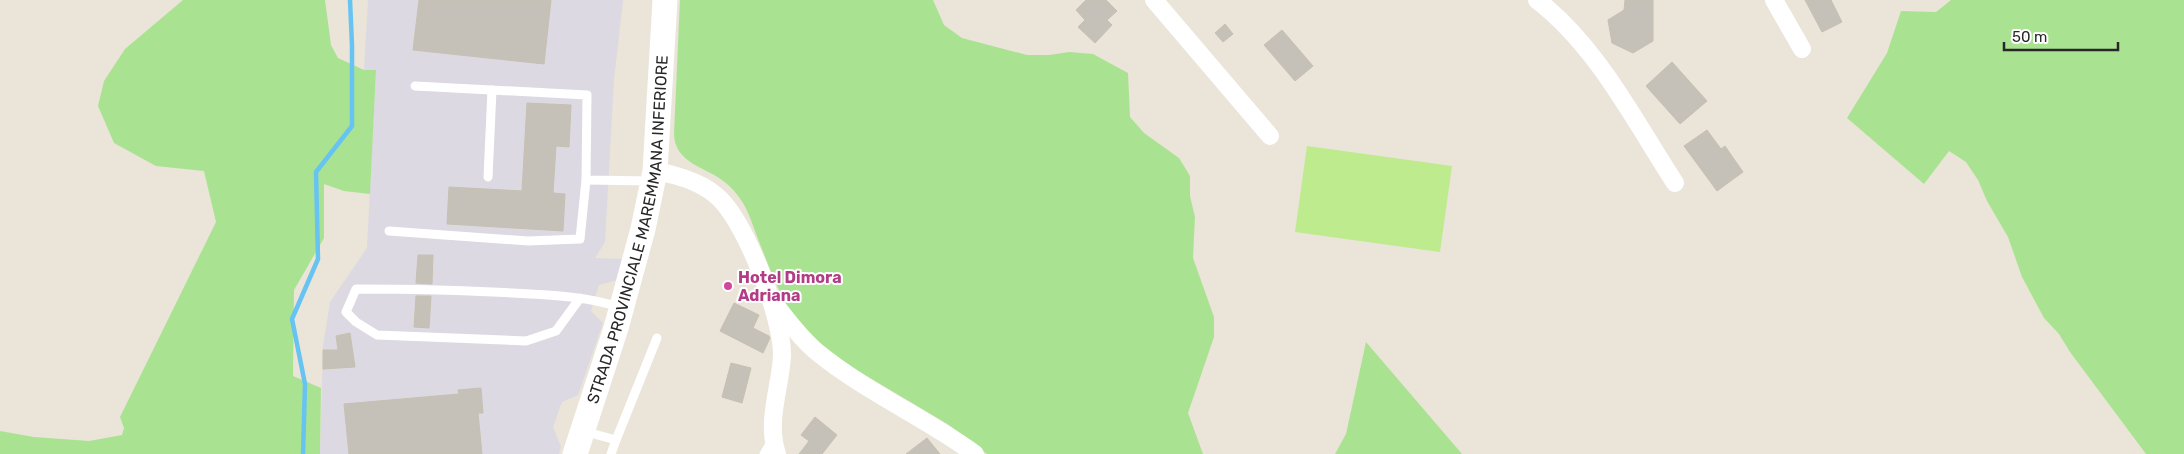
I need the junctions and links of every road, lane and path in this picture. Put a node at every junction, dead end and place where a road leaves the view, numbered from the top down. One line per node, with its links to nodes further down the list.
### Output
1 (665, 0): 9 (main road, STRADA PROVINCIALE MAREMMANA INFERIORE)
2 (1154, 0): 8 (street)
3 (1537, 0): 12 (street)
4 (1774, 0): 5 (street)
5 (1802, 49)
6 (416, 86): 7 (lane)
7 (492, 90): 10 (lane); 11 (lane)
8 (1270, 136)
9 (654, 176): 11 (lane); 15 (street); 16 (main road, STRADA PROVINCIALE MAREMMANA INFERIORE)
10 (488, 177)
11 (586, 180): 13 (lane)
12 (1675, 182)
13 (389, 231)
14 (580, 298): 14 (lane); 16 (lane)
15 (769, 298): 20 (street); 23 (street)
16 (622, 308): 19 (main road, STRADA PROVINCIALE MAREMMANA INFERIORE)
17 (657, 338): 18 (lane)
18 (616, 440): 19 (lane); 21 (lane)
19 (579, 443)
20 (775, 446): 22 (lane)
21 (611, 454)
22 (764, 454)
23 (975, 454)

